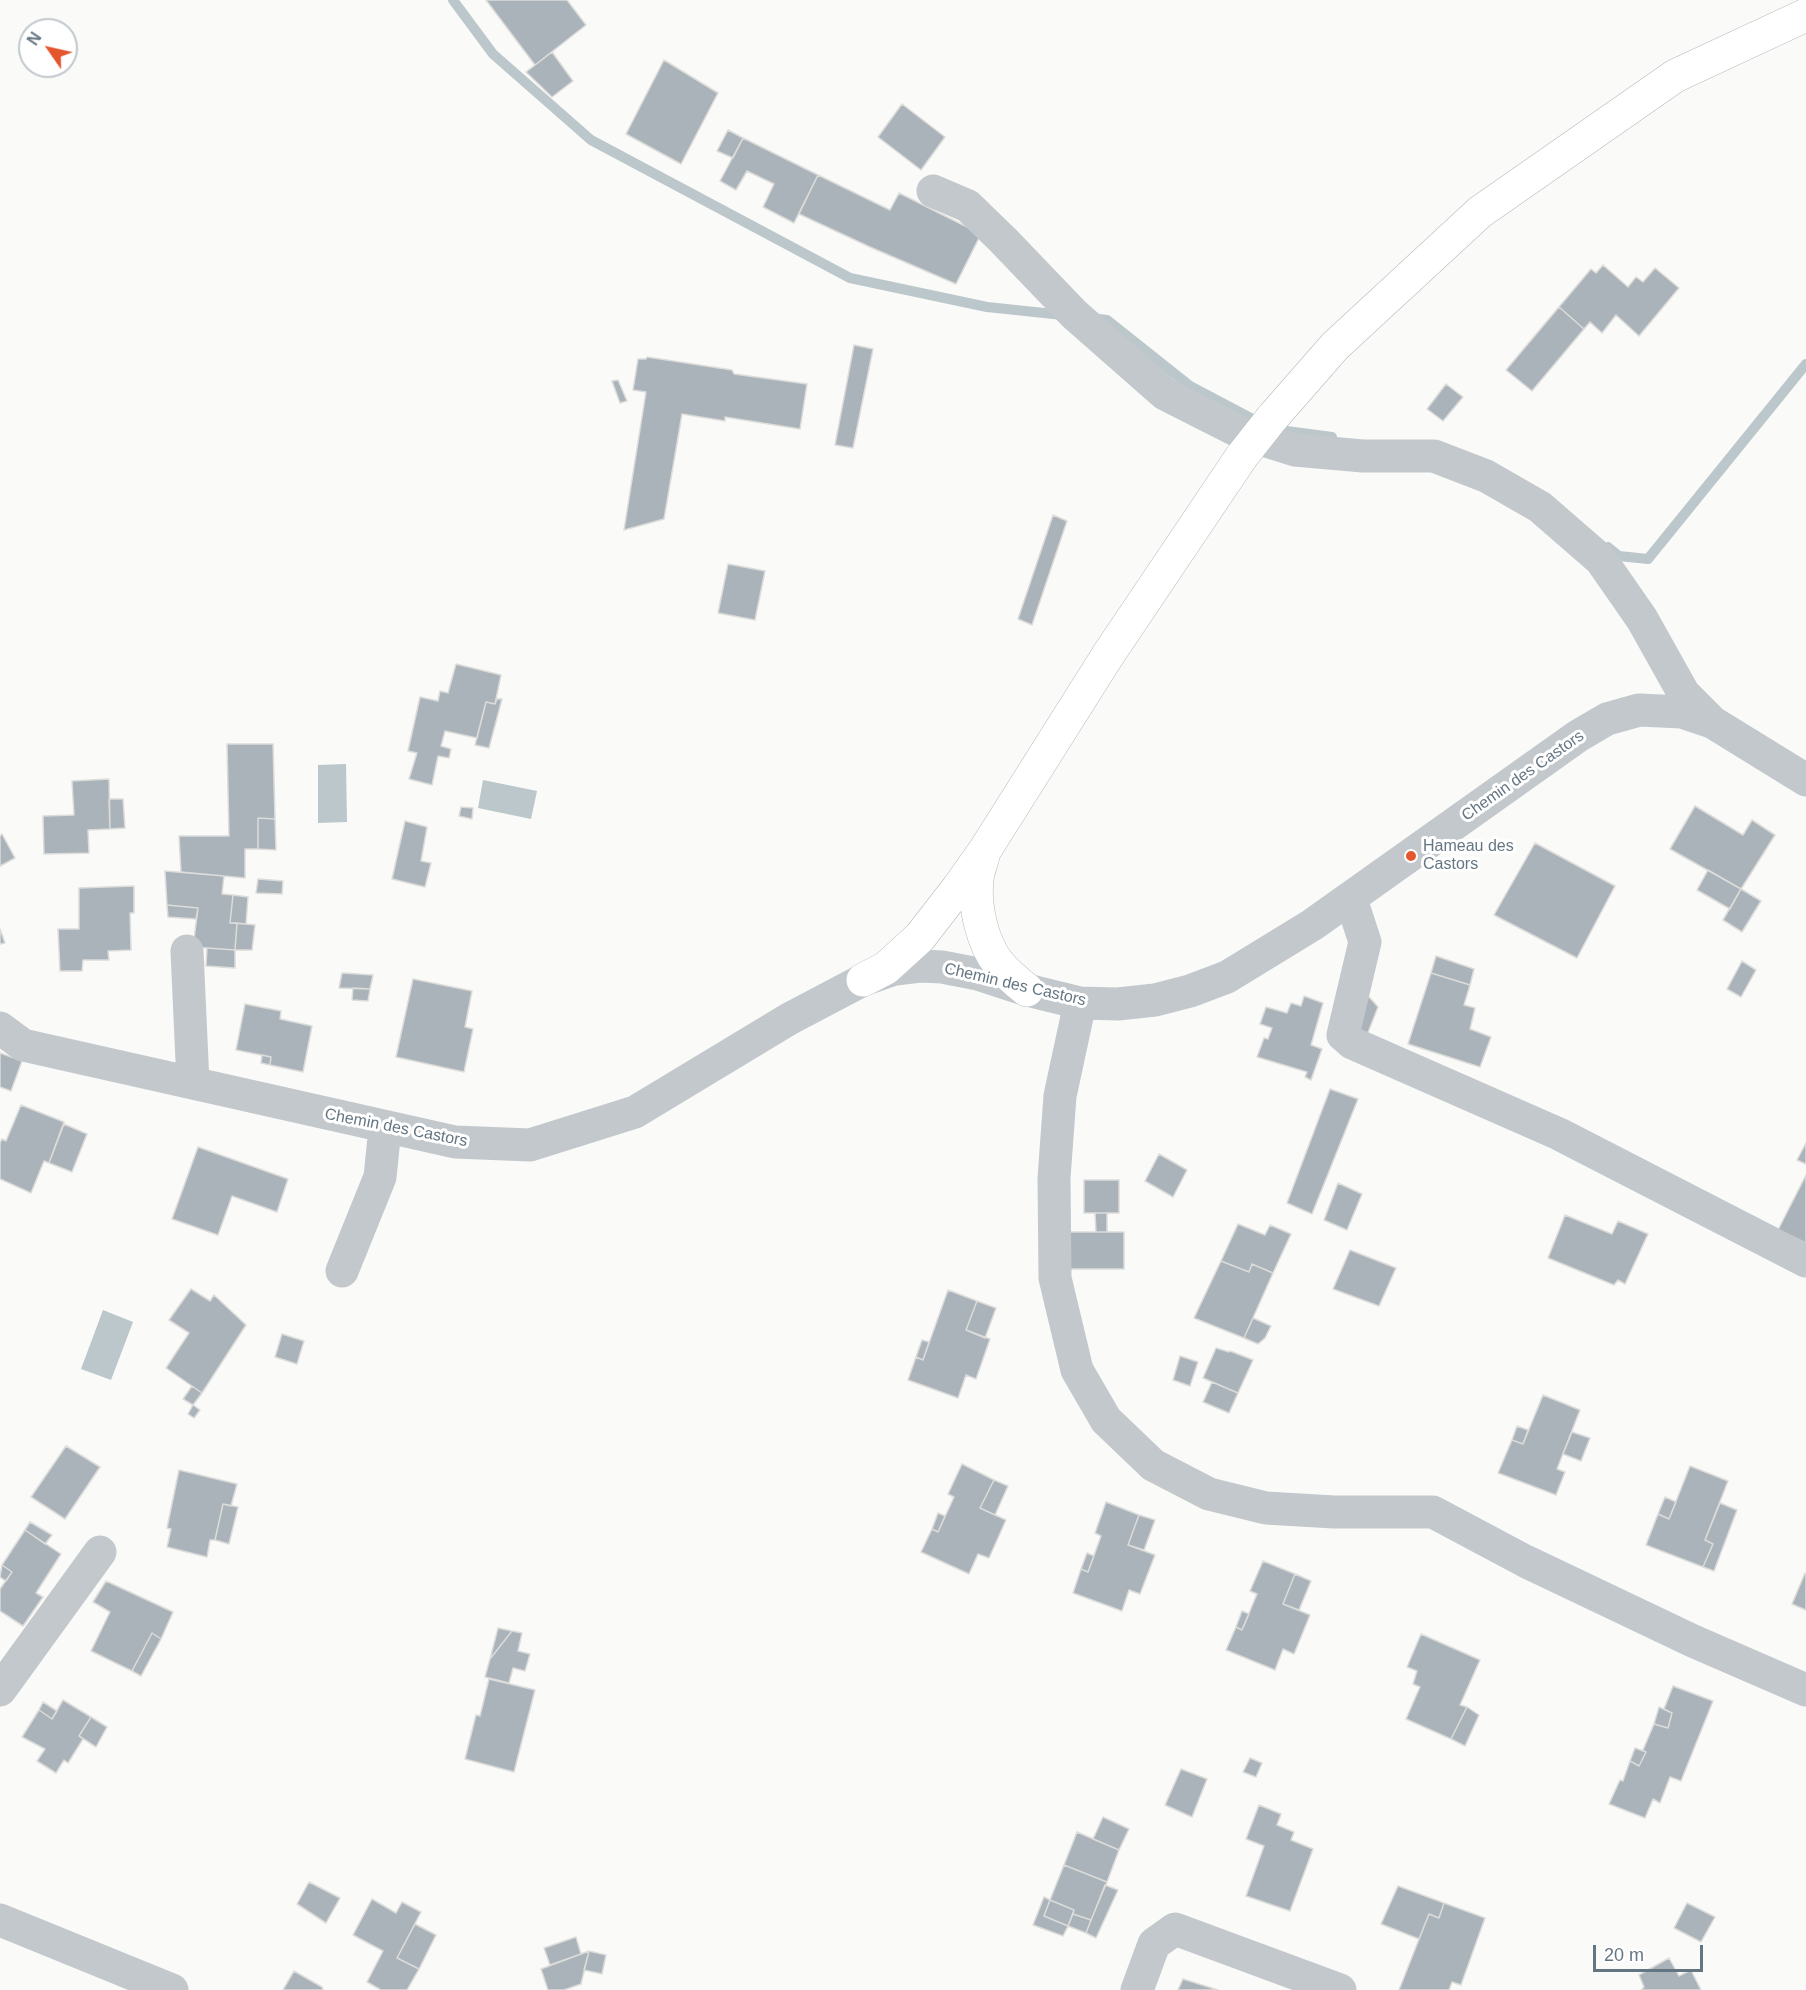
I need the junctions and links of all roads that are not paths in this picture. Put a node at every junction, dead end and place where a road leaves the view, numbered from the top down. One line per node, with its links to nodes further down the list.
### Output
1 (1806, 15): 5 (highway, bridge)
2 (933, 191): 3 (street)
3 (1712, 722): 4 (street, Chemin des Castors); 6 (street, Chemin des Castors)
4 (1806, 780)
5 (985, 850): 8 (highway); 9 (highway)
6 (1351, 899): 10 (street, Chemin des Castors); 14 (street)
7 (187, 951): 12 (street)
8 (863, 980): 9 (street, Chemin des Castors); 13 (street, Chemin des Castors)
9 (1027, 990): 10 (street, Chemin des Castors)
10 (1080, 1003): 18 (street)
11 (0, 1028): 12 (street, Chemin des Castors)
12 (193, 1083): 13 (street, Chemin des Castors)
13 (385, 1128): 15 (street)
14 (1806, 1261)
15 (342, 1271)
16 (100, 1552): 17 (street)
17 (0, 1690)
18 (1806, 1690)
19 (0, 1920): 20 (street)
20 (172, 1990)
21 (1137, 1990): 22 (street)
22 (1340, 1990)

